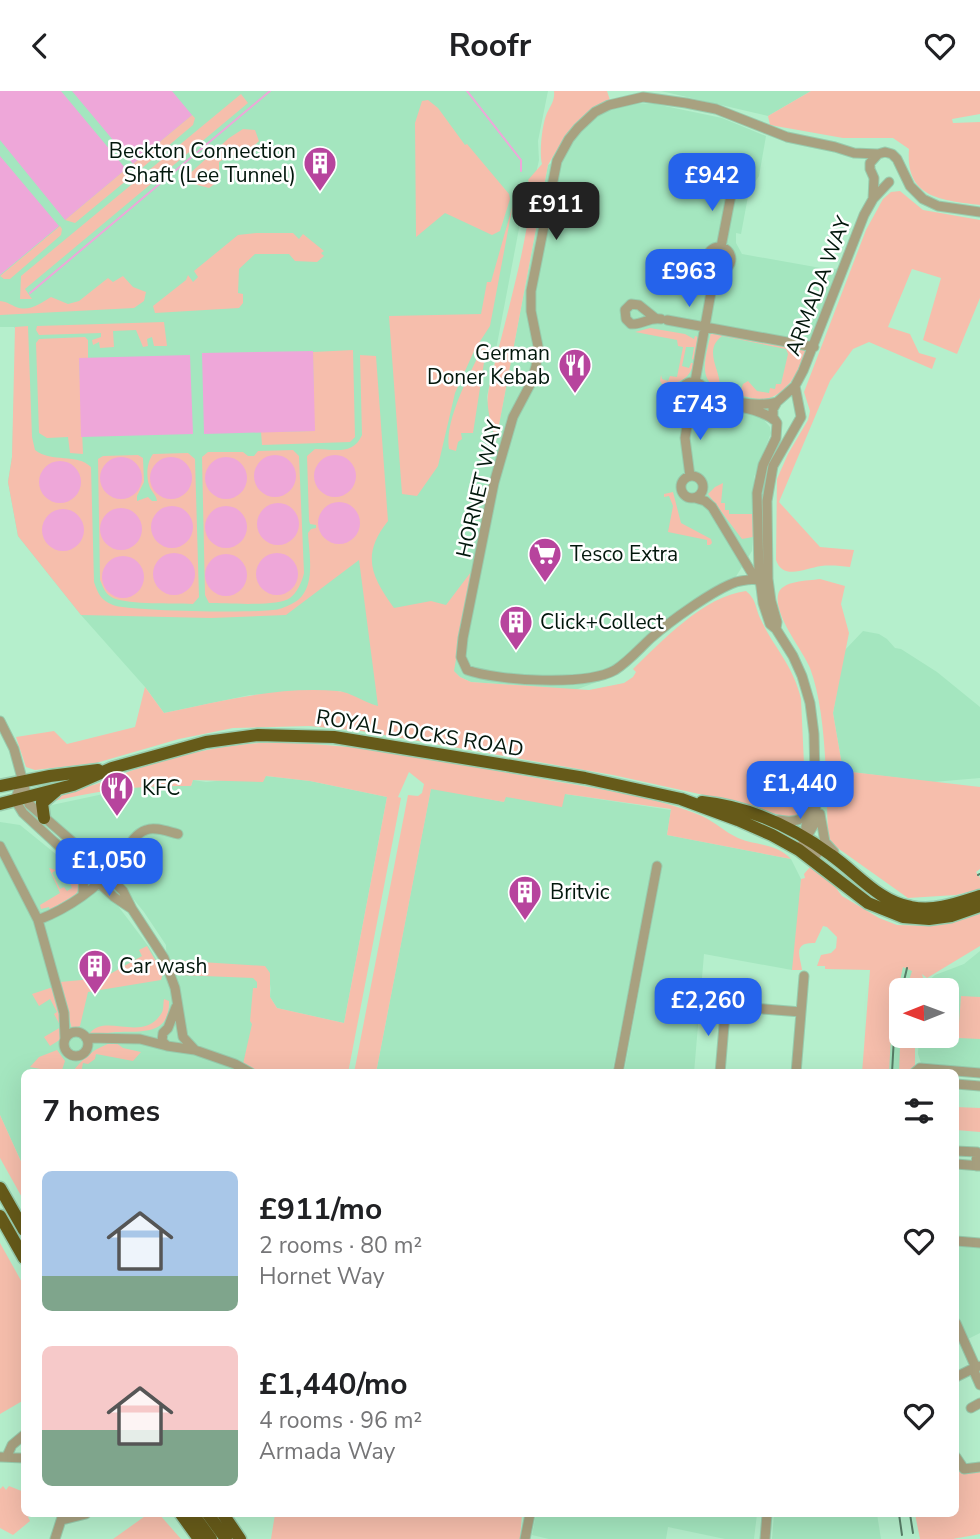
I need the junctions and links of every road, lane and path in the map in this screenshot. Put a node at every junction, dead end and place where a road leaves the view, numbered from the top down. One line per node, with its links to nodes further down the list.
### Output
1 (854, 153): 2 (street, HORNET WAY); 4 (street, HORNET WAY); 26 (street, HORNET WAY)
2 (878, 154): 3 (street); 4 (street, ARMADA WAY)
3 (900, 167): 5 (street, ARMADA WAY); 7 (street)
4 (872, 173): 5 (street); 8 (street, ARMADA WAY)
5 (890, 182): 7 (street); 8 (street, ARMADA WAY)
6 (733, 185): 10 (street)
7 (910, 186): 9 (street)
8 (873, 199): 14 (street, ARMADA WAY)
9 (980, 212)
10 (721, 247): 11 (street); 11 (street)
11 (715, 270): 13 (street)
12 (661, 319): 13 (street)
13 (705, 327): 14 (street); 15 (street)
14 (814, 347): 16 (street, ARMADA WAY)
15 (695, 382): 17 (street); 21 (street)
16 (795, 386): 18 (street, ARMADA WAY); 20 (street, ARMADA WAY)
17 (705, 390): 18 (street); 19 (street)
18 (780, 400): 20 (street); 23 (street)
19 (703, 404): 21 (street); 23 (street)
20 (799, 404): 22 (street, ARMADA WAY)
21 (690, 408): 24 (street)
22 (799, 421): 23 (street); 26 (street)
23 (776, 422): 26 (street)
24 (690, 476): 25 (street); 25 (street)
25 (695, 498): 26 (street)
26 (761, 579): 33 (street)
27 (0, 721): 31 (street)
28 (112, 768): 30 (highway, ROYAL DOCKS ROAD); 31 (highway, ROYAL DOCKS ROAD); 34 (highway, ROYAL DOCKS ROAD)
29 (0, 786): 31 (highway, ROYAL DOCKS ROAD)
30 (63, 787): 31 (highway, ROYAL DOCKS ROAD); 38 (highway)
31 (20, 793): 32 (highway); 35 (highway, ROYAL DOCKS ROAD); 38 (street); 46 (street)
32 (0, 795)
33 (816, 795): 36 (street); 40 (street); 47 (street)
34 (681, 799): 37 (highway, ROYAL DOCKS ROAD); 42 (highway, ROYAL DOCKS ROAD)
35 (0, 804)
36 (810, 811): 37 (street); 40 (street)
37 (761, 815): 40 (highway, ROYAL DOCKS ROAD)
38 (44, 818): 46 (street)
39 (178, 834): 43 (street)
40 (806, 838): 42 (street); 44 (street); 47 (highway, ROYAL DOCKS ROAD)
41 (0, 846): 56 (street)
42 (799, 850): 55 (highway, ROYAL DOCKS ROAD)
43 (124, 851): 46 (street); 48 (street)
44 (817, 854): 55 (highway)
45 (657, 866): 73 (street)
46 (92, 870): 48 (street); 49 (street); 50 (street)
47 (854, 872): 51 (highway, ROYAL DOCKS ROAD)
48 (107, 875): 49 (street); 54 (street)
49 (99, 882): 50 (street); 52 (street)
50 (85, 895): 52 (street); 56 (street)
51 (980, 896)
52 (114, 897): 54 (street)
53 (980, 907): 55 (highway, ROYAL DOCKS ROAD)
54 (132, 909): 59 (street)
55 (881, 909)
56 (38, 920): 62 (street)
57 (804, 975): 61 (street)
58 (727, 990): 60 (street)
59 (176, 1005): 63 (street); 64 (street)
60 (726, 1006): 61 (street); 74 (street)
61 (801, 1012): 75 (street)
62 (64, 1013): 65 (street); 66 (street)
63 (165, 1031): 64 (street); 68 (street); 69 (street)
64 (182, 1034): 69 (street); 70 (street)
65 (82, 1035): 66 (street); 67 (street); 71 (street)
66 (65, 1038): 71 (street)
67 (108, 1038): 68 (street); 71 (street)
68 (140, 1039): 69 (street)
69 (172, 1046): 70 (street)
70 (195, 1050): 72 (street)
71 (85, 1051)
72 (244, 1069)
73 (619, 1069)
74 (720, 1069)
75 (796, 1069)
76 (959, 1072): 77 (street)
77 (980, 1073)
78 (959, 1084): 79 (street)
79 (980, 1086)
80 (959, 1151): 82 (street)
81 (959, 1164): 82 (street)
82 (978, 1166)
83 (0, 1188): 85 (highway)
84 (0, 1216): 88 (highway)
85 (21, 1225)
86 (959, 1241): 87 (street)
87 (980, 1243)
88 (21, 1253)
89 (959, 1330): 90 (street)
90 (976, 1368): 91 (street); 92 (street)
91 (959, 1376)
92 (980, 1385)
93 (21, 1438): 94 (street)
94 (4, 1456)
95 (959, 1462): 96 (street)
96 (980, 1467)
97 (63, 1517): 104 (street)
98 (183, 1517): 105 (highway)
99 (195, 1517): 106 (highway)
100 (210, 1517): 107 (highway)
101 (225, 1517): 108 (highway)
102 (529, 1517): 109 (street)
103 (767, 1517): 110 (street)
104 (55, 1539)
105 (199, 1539)
106 (211, 1539)
107 (226, 1539)
108 (240, 1539)
109 (525, 1539)
110 (765, 1539)

